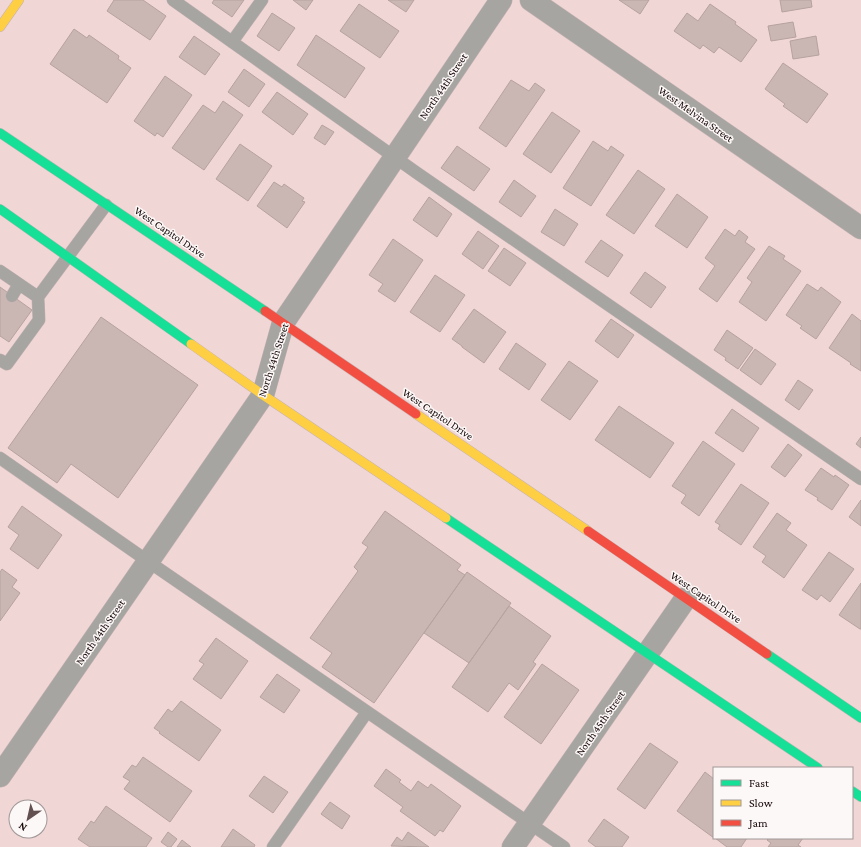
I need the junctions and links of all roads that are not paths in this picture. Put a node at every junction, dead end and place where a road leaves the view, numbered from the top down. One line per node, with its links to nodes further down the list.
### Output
1 (18, 0): 6 (main road)
2 (173, 0): 7 (lane)
3 (262, 0): 7 (lane)
4 (501, 0): 9 (street, North 44th Street)
5 (532, 0): 12 (street, West Melvina Street)
6 (0, 26)
7 (232, 42): 9 (lane)
8 (0, 133): 10 (main road, West Capitol Drive)
9 (395, 158): 18 (street, North 44th Street); 22 (lane)
10 (106, 205): 13 (lane); 18 (main road, West Capitol Drive)
11 (0, 209): 13 (main road)
12 (861, 228)
13 (67, 257): 17 (lane); 20 (main road)
14 (0, 271): 15 (lane)
15 (19, 284): 16 (lane); 17 (lane)
16 (12, 296)
17 (38, 297): 19 (lane)
18 (283, 323): 20 (street, North 44th Street); 24 (main road, West Capitol Drive)
19 (0, 360)
20 (263, 395): 23 (street, North 44th Street); 25 (main road)
21 (0, 458): 23 (lane)
22 (861, 479)
23 (149, 562): 26 (lane); 29 (street, North 44th Street)
24 (686, 598): 25 (street, North 45th Street); 27 (main road, West Capitol Drive)
25 (648, 654): 28 (main road); 30 (street, North 45th Street)
26 (367, 712): 30 (lane); 31 (lane)
27 (861, 718)
28 (817, 767)
29 (0, 776)
30 (530, 823): 32 (street, North 45th Street); 33 (lane)
31 (273, 847)
32 (513, 847)
33 (564, 847)

